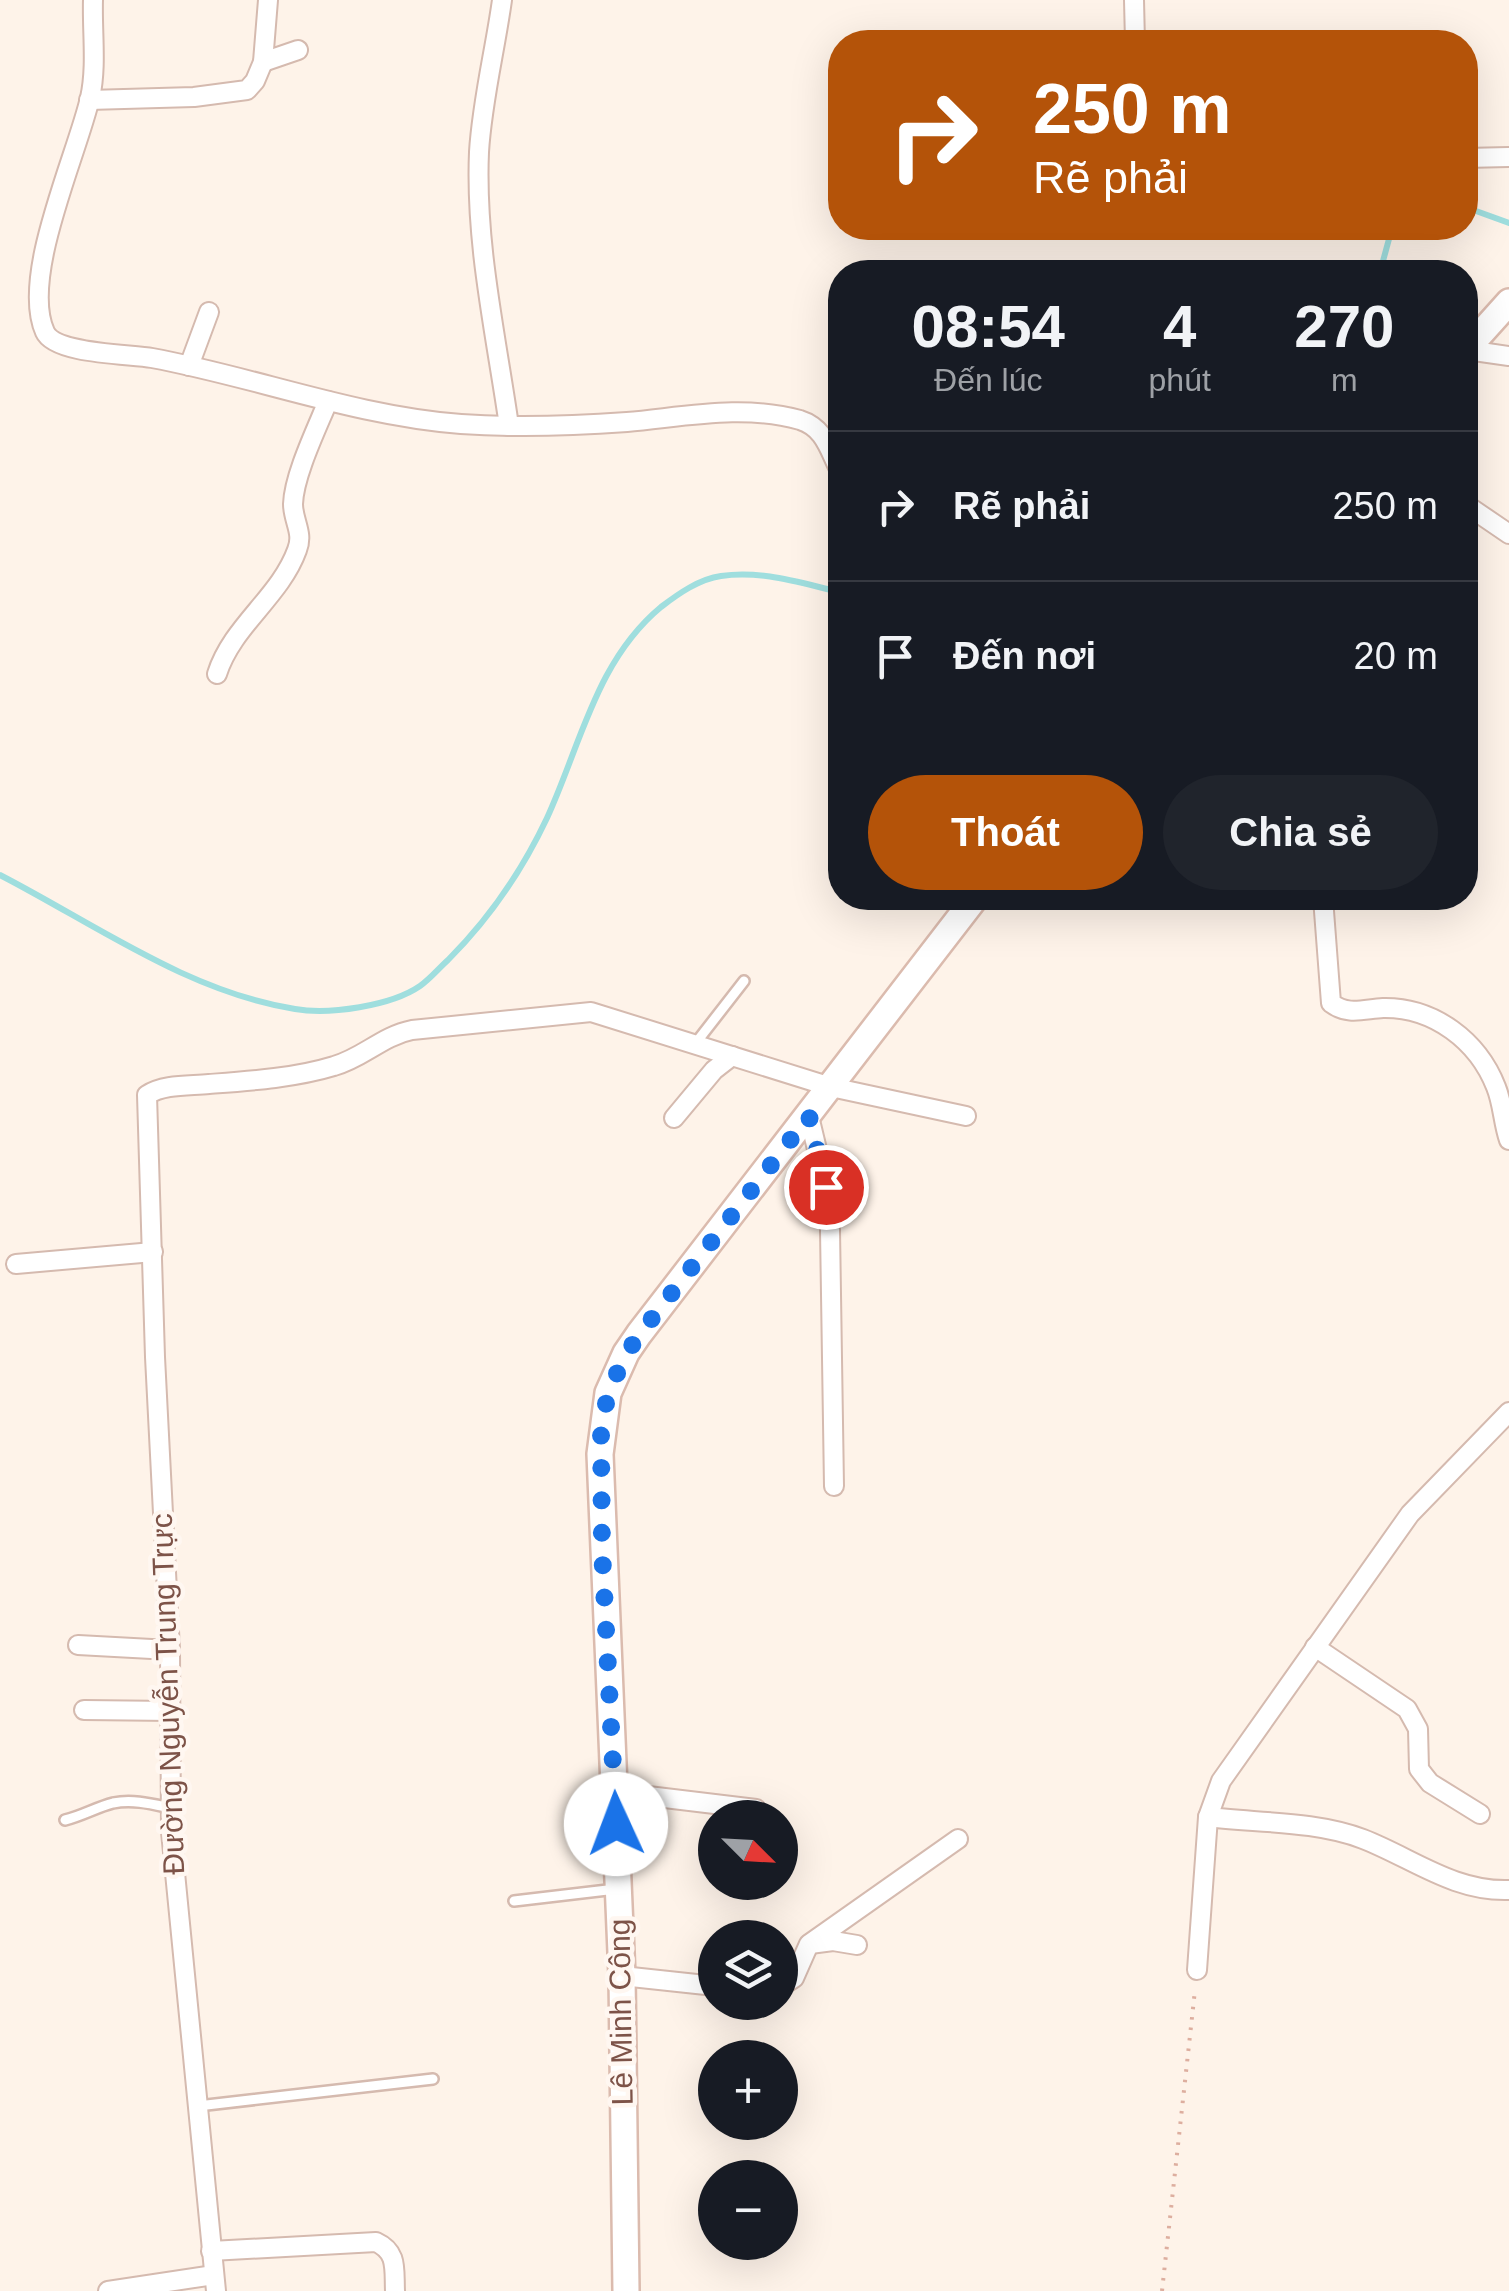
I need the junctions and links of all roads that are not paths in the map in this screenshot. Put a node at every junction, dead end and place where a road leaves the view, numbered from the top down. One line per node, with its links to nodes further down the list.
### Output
1 (92, 0): 8 (street)
2 (268, 0): 7 (street)
3 (502, 0): 18 (street)
4 (1134, 0): 5 (street)
5 (1135, 30)
6 (298, 50): 7 (street)
7 (262, 62): 8 (street)
8 (90, 100): 16 (street)
9 (1509, 156): 10 (street)
10 (1478, 157)
11 (1509, 302): 13 (main road)
12 (209, 312): 16 (street)
13 (1478, 337)
14 (1478, 352): 15 (street)
15 (1509, 356)
16 (189, 366): 17 (street)
17 (328, 401): 18 (street); 22 (street)
18 (509, 426): 19 (street)
19 (828, 443)
20 (1478, 513): 21 (street)
21 (1509, 534)
22 (217, 674)
23 (966, 910): 28 (main road, Lê Minh Công)
24 (1324, 910): 29 (street)
25 (744, 981): 26 (lane)
26 (693, 1046): 27 (street); 34 (street, Đường Nguyễn Trung Trực)
27 (732, 1056): 28 (street); 32 (street)
28 (831, 1087): 30 (main road, Lê Minh Công); 31 (street)
29 (1505, 1105): 33 (street)
30 (809, 1116): 37 (street); 43 (main road, Lê Minh Công)
31 (966, 1116)
32 (674, 1118)
33 (1509, 1140)
34 (153, 1252): 35 (street); 40 (street, Đường Nguyễn Trung Trực)
35 (16, 1264)
36 (1509, 1412): 39 (street)
37 (834, 1486)
38 (78, 1645): 40 (street)
39 (1315, 1648): 46 (street); 47 (street)
40 (170, 1650): 42 (street, Đường Nguyễn Trung Trực)
41 (84, 1710): 42 (street)
42 (172, 1711): 45 (street, Đường Nguyễn Trung Trực)
43 (615, 1792): 44 (street); 50 (main road, Lê Minh Công)
44 (698, 1802)
45 (171, 1808): 48 (lane); 60 (street, Đường Nguyễn Trung Trực)
46 (1480, 1814)
47 (1208, 1818): 51 (street); 56 (street)
48 (66, 1820)
49 (958, 1839): 53 (street)
50 (618, 1888): 52 (lane); 57 (main road, Lê Minh Công)
51 (1509, 1890)
52 (514, 1902)
53 (810, 1944): 54 (street); 55 (street)
54 (857, 1945)
55 (798, 1970)
56 (1197, 1970)
57 (622, 1976): 58 (street); 65 (main road, Lê Minh Công)
58 (698, 1984)
59 (433, 2079): 60 (lane)
60 (198, 2106): 61 (street, Đường Nguyễn Trung Trực)
61 (211, 2251): 62 (street, Đường Nguyễn Trung Trực); 64 (street)
62 (215, 2283): 63 (street)
63 (108, 2291)
64 (395, 2291)
65 (626, 2291)

